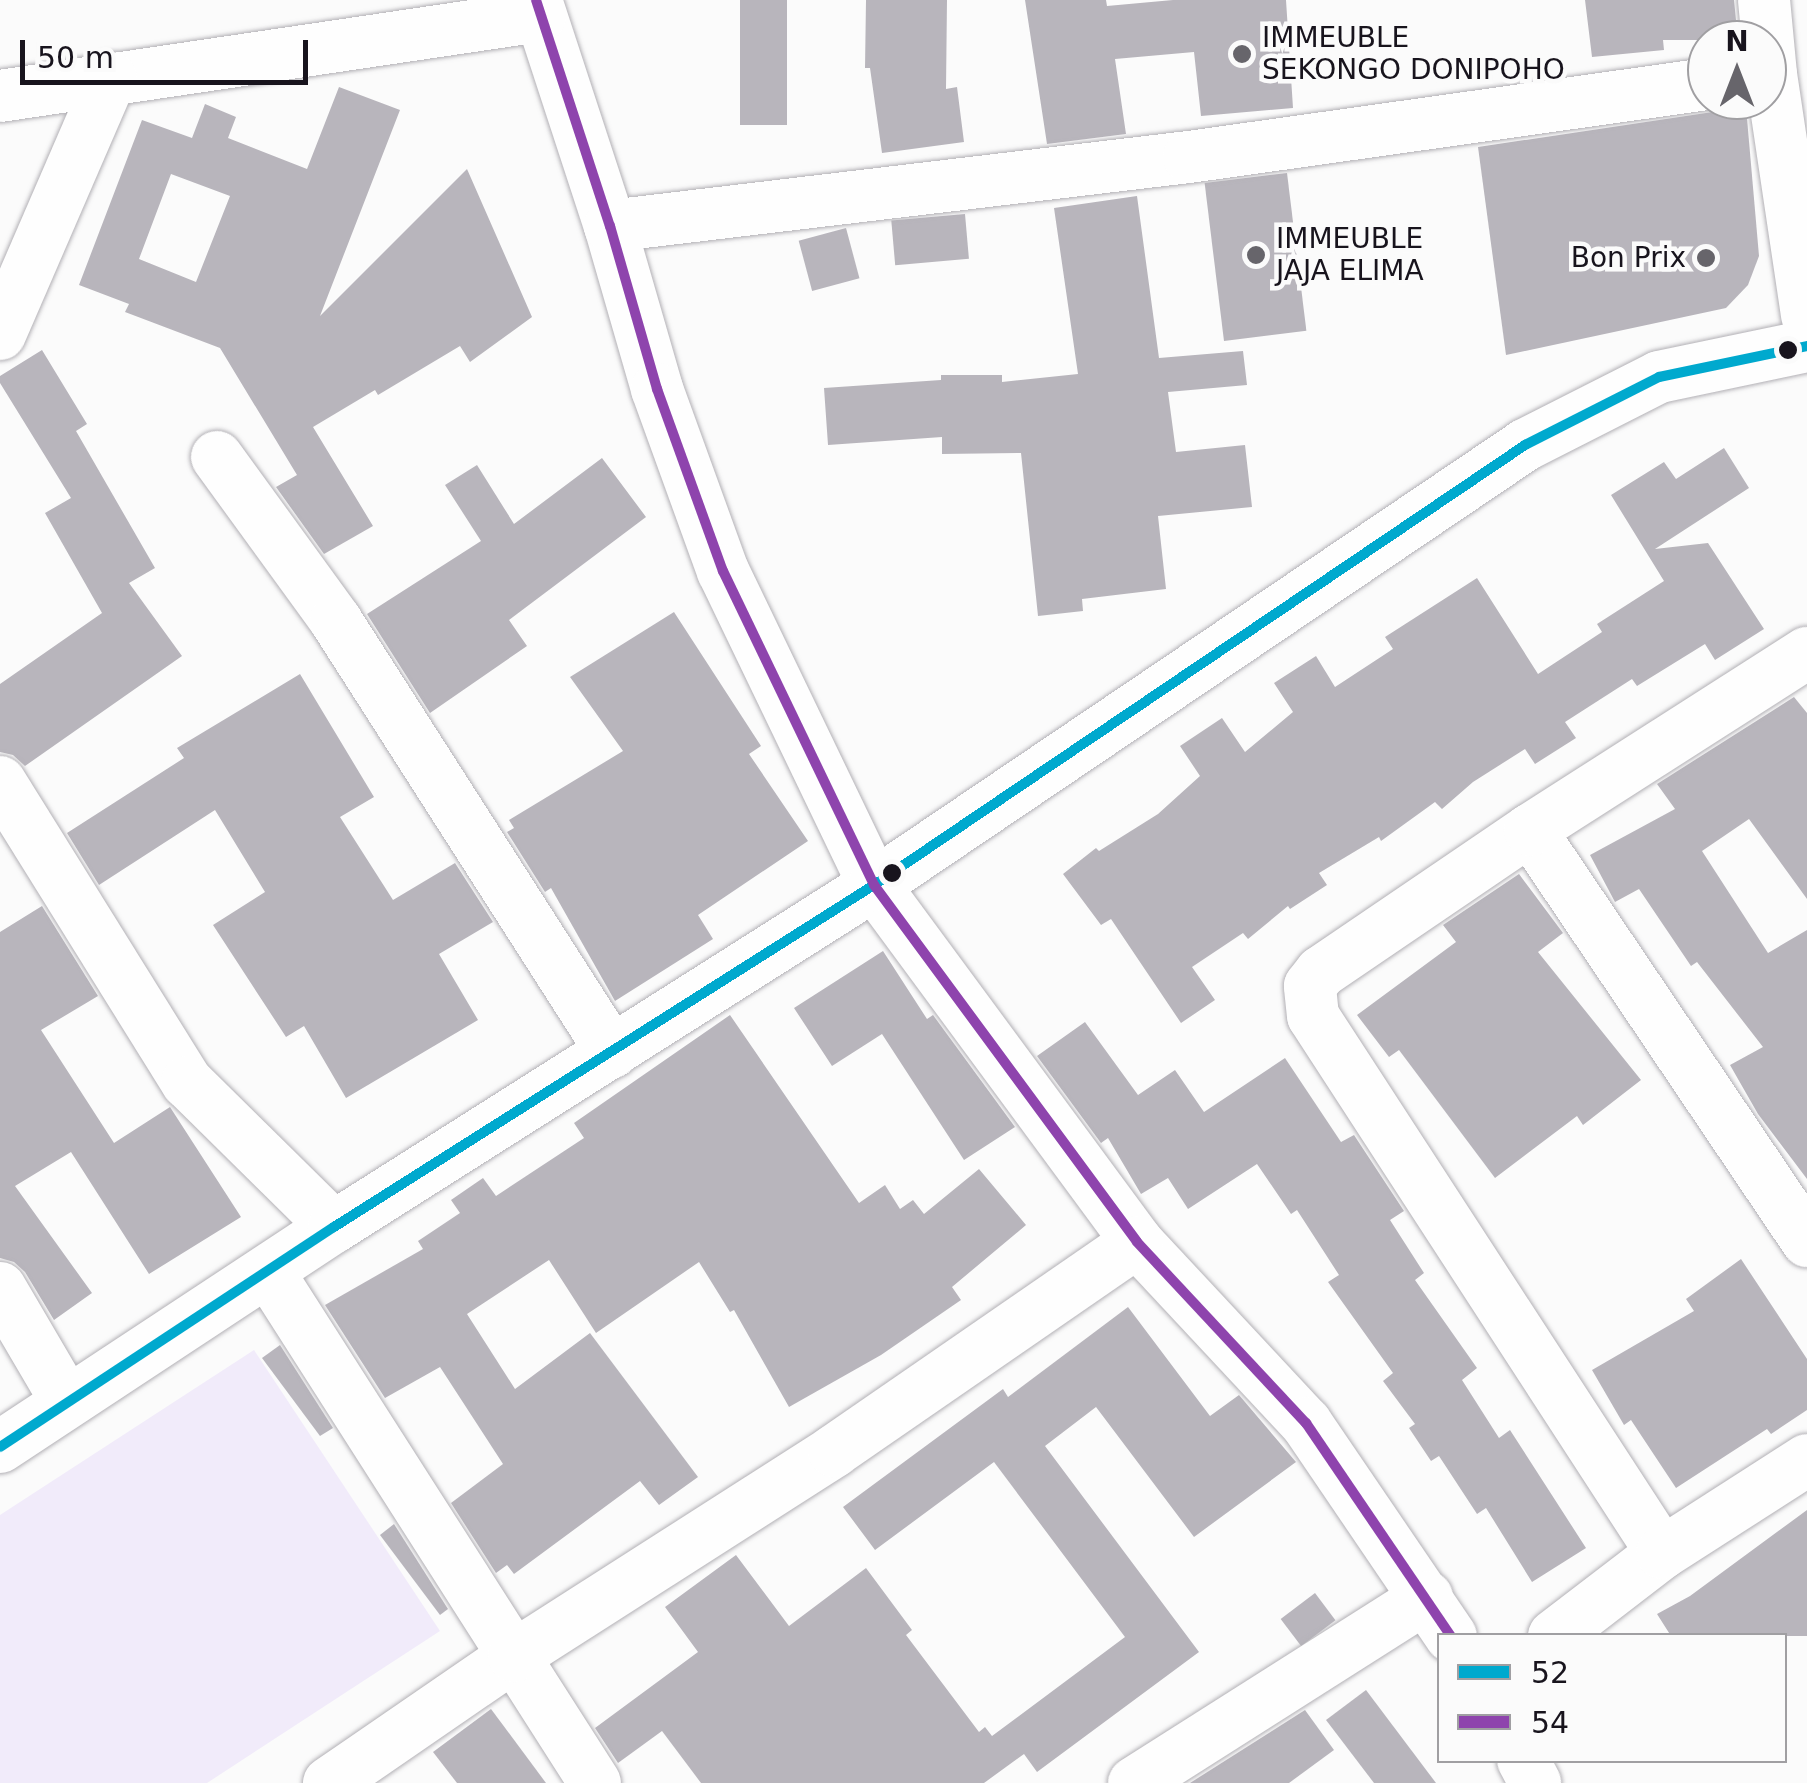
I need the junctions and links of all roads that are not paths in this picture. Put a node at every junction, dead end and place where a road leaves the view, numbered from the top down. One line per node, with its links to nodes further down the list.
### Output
1 (538, 8): 2 (street); 6 (street)
2 (111, 78): 4 (street); 8 (street)
3 (1687, 87): 6 (street)
4 (0, 96)
5 (1787, 120): 7 (street)
6 (610, 226): 14 (street)
7 (1807, 315)
8 (0, 334)
9 (1807, 346): 14 (street)
10 (217, 457): 15 (street)
11 (1807, 653): 13 (street)
12 (0, 782): 16 (street)
13 (1530, 830): 17 (street); 24 (street)
14 (874, 885): 15 (street); 18 (street)
15 (612, 1052): 16 (street)
16 (334, 1227): 19 (street)
17 (1807, 1241)
18 (1137, 1242): 25 (street); 27 (street)
19 (269, 1274): 21 (street); 27 (street)
20 (0, 1288): 21 (street)
21 (66, 1402): 22 (street)
22 (0, 1448)
23 (1807, 1460): 24 (street)
24 (1662, 1553): 26 (street)
25 (1439, 1616): 30 (street)
26 (1558, 1633)
27 (514, 1656): 28 (street); 29 (street)
28 (330, 1783)
29 (595, 1783)
30 (1134, 1783)

